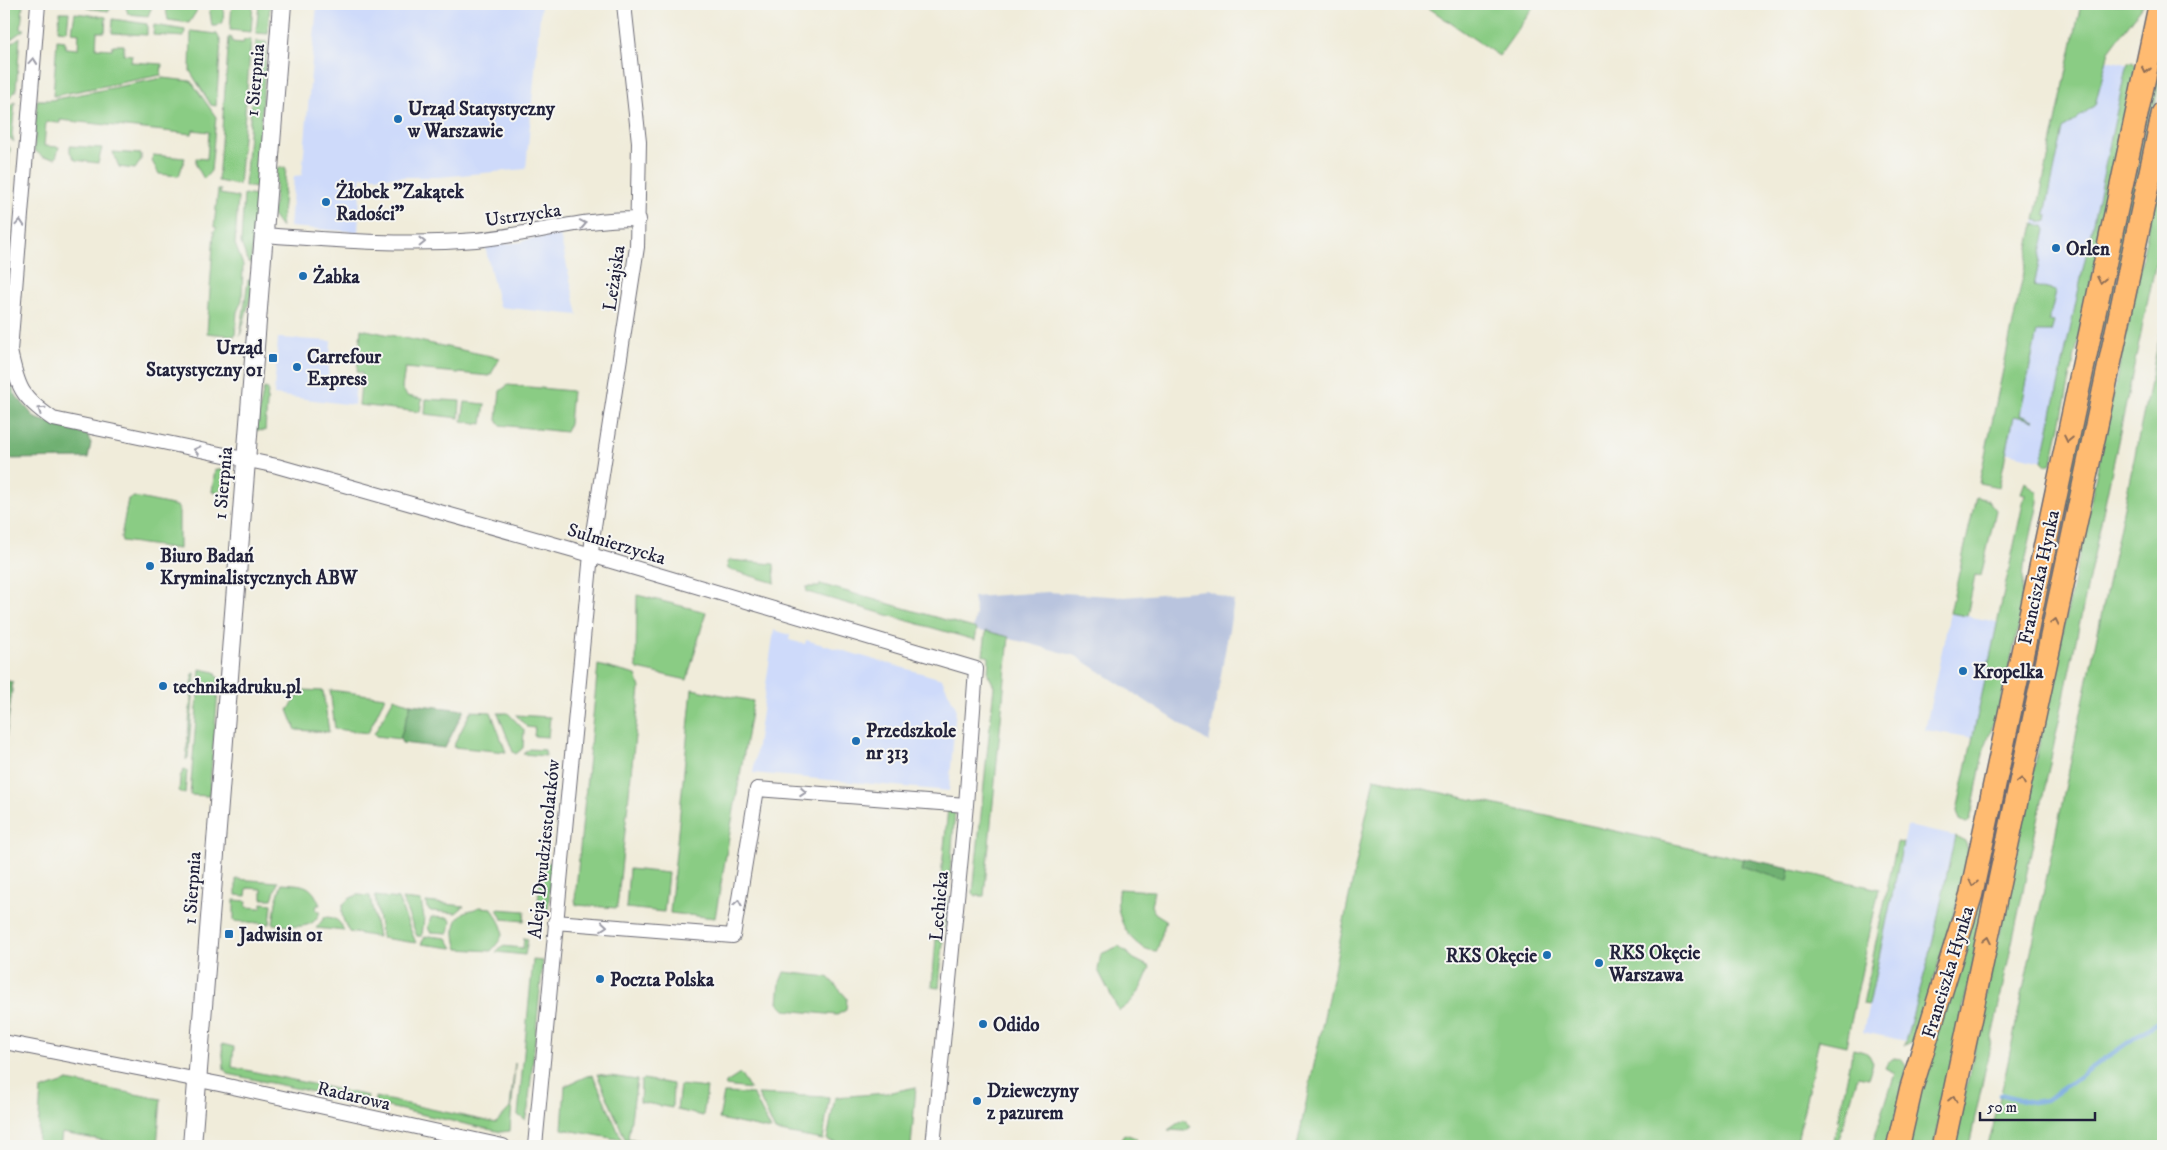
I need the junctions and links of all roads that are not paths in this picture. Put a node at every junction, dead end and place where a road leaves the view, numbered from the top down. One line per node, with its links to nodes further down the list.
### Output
1 (38, 4): 8 (street, Sulmierzycka, one-way to 1)
2 (282, 4): 7 (street, 1 Sierpnia)
3 (624, 4): 6 (street, Leżajska)
4 (2160, 4): 19 (main road, Franciszka Hynka, one-way to 19)
5 (2163, 113): 20 (main road, Franciszka Hynka, one-way to 5)
6 (639, 219): 7 (street, Ustrzycka, one-way to 6); 9 (street, Leżajska)
7 (263, 235): 8 (street, 1 Sierpnia)
8 (245, 460): 9 (street, Sulmierzycka); 14 (street, 1 Sierpnia)
9 (591, 555): 10 (street, Sulmierzycka); 12 (street, Aleja Dwudziestolatków)
10 (976, 669): 11 (street, Lechicka)
11 (966, 805): 12 (street, one-way to 11); 18 (street, Lechicka)
12 (555, 922): 17 (street, Aleja Dwudziestolatków)
13 (4, 1042): 14 (street, Radarowa)
14 (198, 1079): 15 (street, 1 Sierpnia); 16 (street, Radarowa)
15 (192, 1146)
16 (503, 1146)
17 (535, 1146)
18 (933, 1146)
19 (1898, 1146)
20 (1943, 1146)

